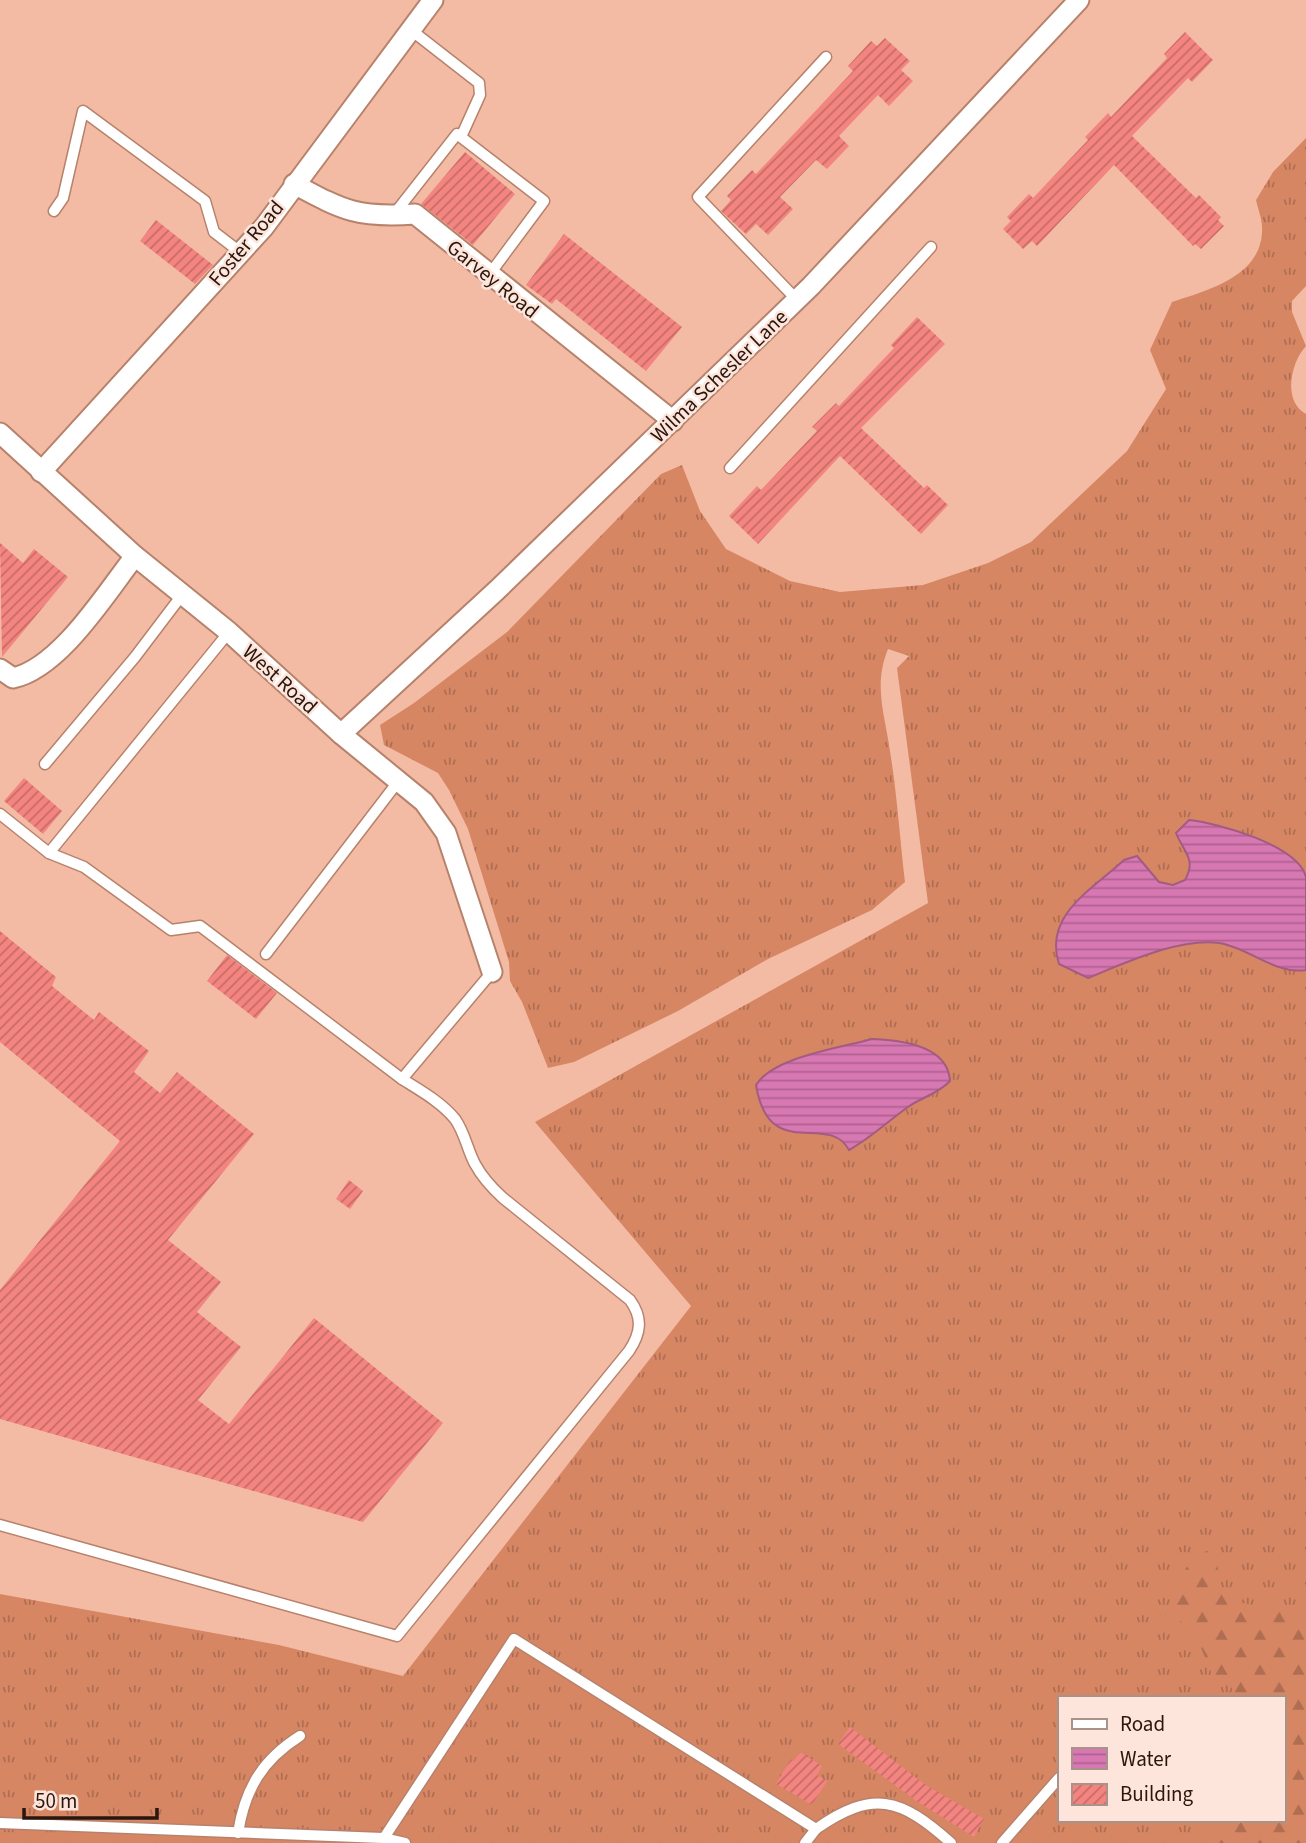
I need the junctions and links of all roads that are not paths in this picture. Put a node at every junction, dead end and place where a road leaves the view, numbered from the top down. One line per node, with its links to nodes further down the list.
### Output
1 (433, 0): 3 (street, Foster Road)
2 (1079, 0): 12 (street, Wilma Schesler Lane)
3 (411, 30): 5 (lane); 6 (street, Foster Road)
4 (826, 57): 12 (lane)
5 (461, 137): 8 (lane); 11 (lane)
6 (294, 184): 8 (street, Garvey Road); 10 (street, Foster Road)
7 (54, 211): 10 (lane)
8 (394, 215): 11 (street, Garvey Road)
9 (932, 247): 15 (lane)
10 (240, 253): 16 (street, Foster Road)
11 (489, 275): 13 (street, Garvey Road)
12 (797, 300): 13 (street, Wilma Schesler Lane)
13 (673, 421): 21 (street, Wilma Schesler Lane)
14 (0, 433): 16 (street, West Road)
15 (730, 468)
16 (41, 472): 17 (street, West Road)
17 (135, 556): 18 (street, West Road); 20 (street)
18 (182, 596): 19 (street, West Road); 22 (lane)
19 (229, 632): 21 (street, West Road); 25 (lane)
20 (0, 669)
21 (341, 734): 23 (street, West Road)
22 (45, 764)
23 (397, 783): 26 (lane); 27 (street, West Road)
24 (0, 814): 25 (lane)
25 (48, 853): 28 (lane)
26 (266, 954)
27 (492, 972): 28 (lane)
28 (402, 1079): 29 (lane)
29 (0, 1525)
30 (300, 1736): 34 (lane)
31 (1058, 1779): 39 (lane)
32 (0, 1824): 34 (lane)
33 (816, 1829): 35 (lane); 37 (lane); 38 (lane)
34 (239, 1833): 35 (lane)
35 (384, 1838): 36 (lane)
36 (405, 1843)
37 (805, 1843)
38 (951, 1843)
39 (1002, 1843)

